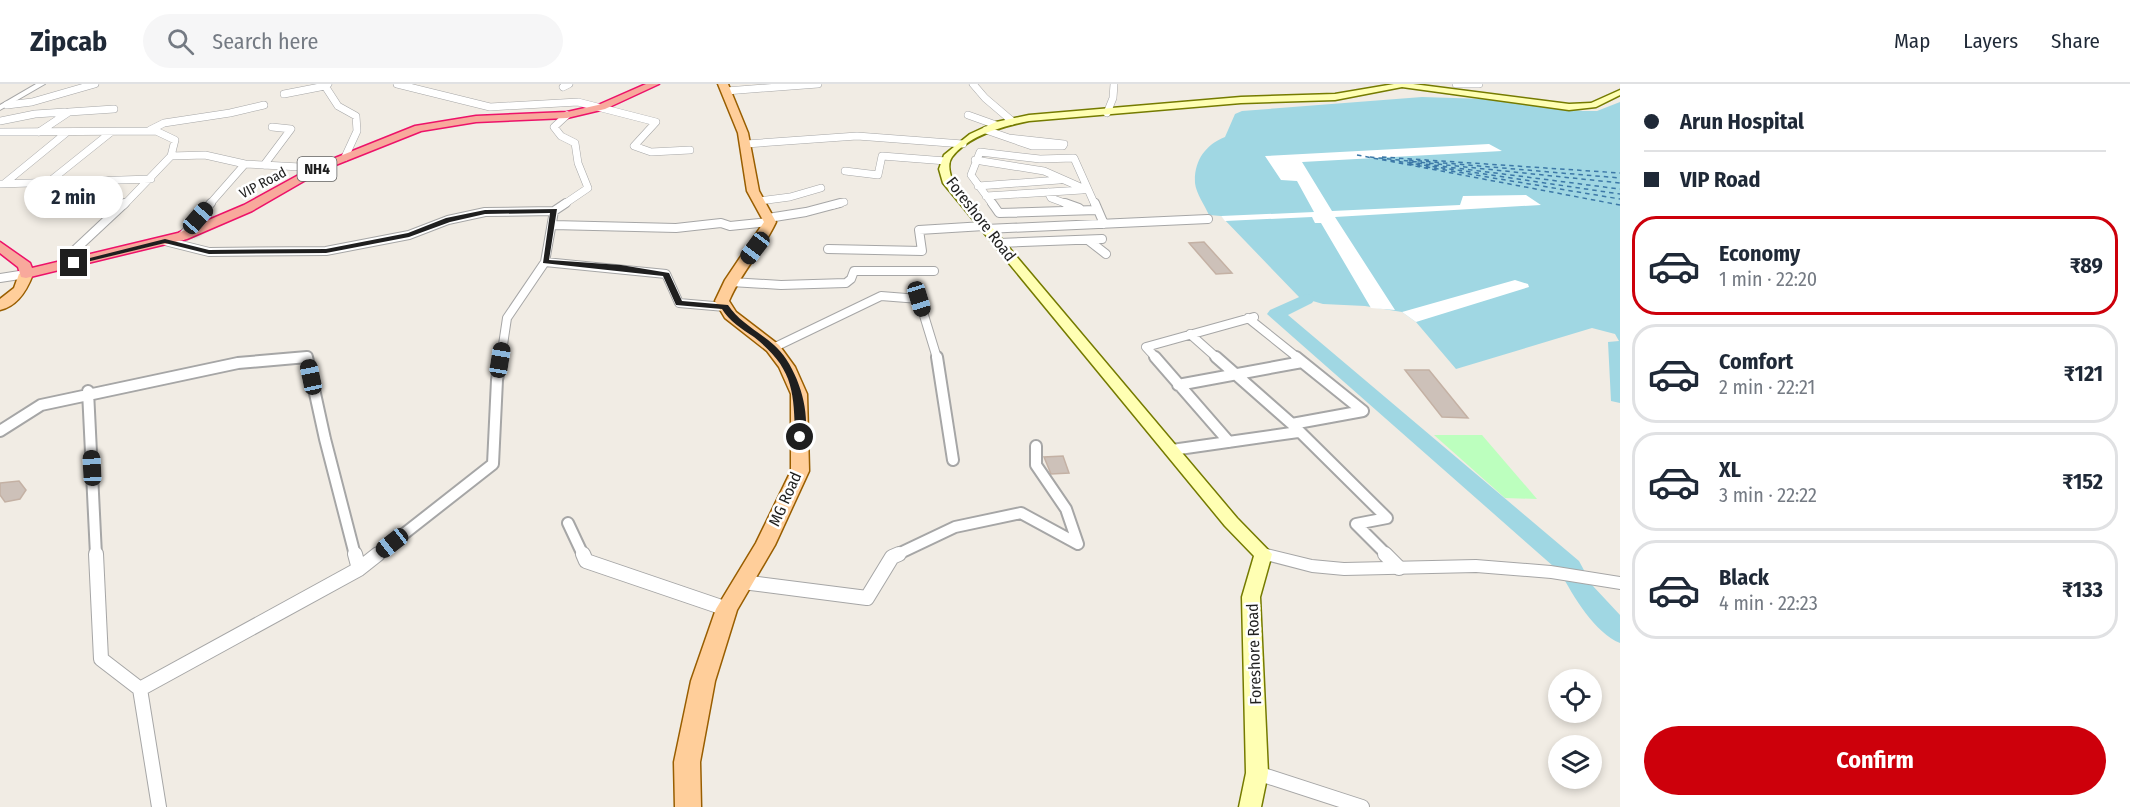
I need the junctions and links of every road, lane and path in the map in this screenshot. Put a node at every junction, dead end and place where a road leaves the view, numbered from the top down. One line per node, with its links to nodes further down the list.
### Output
1 (41, 84): 16 (street)
2 (95, 84): 16 (street)
3 (397, 84): 17 (street)
4 (654, 84): 17 (highway, VIP Road / NH4)
5 (818, 84): 12 (street)
6 (973, 84): 24 (street)
7 (1114, 84): 20 (street)
8 (1402, 84): 13 (main road, Foreshore Road); 20 (main road, Foreshore Road)
9 (1456, 84): 10 (street)
10 (1479, 84)
11 (326, 85): 14 (street); 37 (street)
12 (725, 88): 33 (main road)
13 (1620, 92)
14 (284, 94)
15 (264, 105): 27 (street)
16 (4, 106)
17 (601, 107): 21 (highway, VIP Road / NH4); 35 (street)
18 (114, 110): 19 (street)
19 (69, 112): 23 (street); 29 (street)
20 (1107, 113): 24 (main road, Foreshore Road)
21 (567, 115): 37 (highway, VIP Road / NH4); 59 (street)
22 (968, 115): 26 (street)
23 (0, 121)
24 (1012, 121): 26 (main road, Foreshore Road)
25 (272, 127): 42 (street)
26 (991, 127): 32 (street); 34 (main road, Foreshore Road)
27 (147, 131): 31 (street); 36 (street)
28 (0, 132): 29 (street)
29 (39, 133): 30 (street)
30 (66, 133): 31 (street); 49 (street)
31 (110, 133): 48 (street)
32 (1008, 138): 32 (street)
33 (746, 144): 34 (street); 55 (main road)
34 (963, 144): 40 (main road, Foreshore Road)
35 (690, 150)
36 (171, 156): 41 (street); 46 (street)
37 (345, 157): 43 (highway, VIP Road / NH4)
38 (1040, 159): 39 (street); 45 (street); 52 (street)
39 (975, 160): 45 (street); 50 (street)
40 (946, 161): 44 (street); 64 (main road, Foreshore Road)
41 (245, 164): 42 (street); 65 (street)
42 (264, 165): 43 (street)
43 (319, 168): 65 (highway, VIP Road / NH4)
44 (845, 171)
45 (1044, 171): 47 (street)
46 (151, 179): 48 (street); 76 (street)
47 (1059, 180): 50 (street); 52 (street)
48 (50, 181): 49 (street)
49 (2, 184)
50 (978, 186): 54 (street)
51 (821, 188): 55 (street)
52 (1087, 190): 53 (street); 58 (street)
53 (1048, 192): 54 (street); 57 (street)
54 (986, 196): 57 (street)
55 (759, 201): 61 (main road)
56 (844, 202): 61 (street)
57 (1084, 210): 58 (street)
58 (1096, 210): 63 (street)
59 (554, 211): 62 (street); 68 (street)
60 (1208, 219): 63 (street)
61 (769, 220): 62 (street); 80 (main road)
62 (553, 225): 75 (street)
63 (1104, 225): 64 (street)
64 (985, 227): 70 (main road, Foreshore Road); 72 (street)
65 (182, 236): 68 (highway, VIP Road / NH4)
66 (1102, 239): 67 (street)
67 (1088, 240): 69 (street); 74 (street)
68 (165, 241): 76 (highway, VIP Road / NH4)
69 (1047, 241): 70 (street); 73 (street)
70 (999, 243): 93 (main road, Foreshore Road)
71 (0, 246): 78 (highway)
72 (828, 249)
73 (1056, 250)
74 (1106, 254)
75 (545, 262): 82 (street); 98 (street)
76 (61, 266): 78 (highway, VIP Road / NH4)
77 (934, 271): 80 (street)
78 (26, 274): 79 (street); 81 (main road)
79 (0, 278)
80 (731, 282): 82 (main road)
81 (0, 306)
82 (725, 307): 84 (main road, MG Road)
83 (1190, 334): 85 (street); 86 (street); 87 (street)
84 (773, 348): 94 (street); 99 (main road, MG Road)
85 (1302, 362): 86 (street); 89 (street)
86 (1234, 374): 87 (street); 89 (street)
87 (1178, 385): 91 (street)
88 (88, 394): 90 (street); 98 (street); 102 (street)
89 (1295, 428): 91 (street); 97 (street)
90 (0, 431)
91 (1229, 442): 93 (street)
92 (1036, 446): 99 (street)
93 (1172, 450): 96 (main road, Foreshore Road)
94 (953, 459)
95 (568, 523): 101 (street)
96 (1263, 554): 97 (street); 103 (main road, Foreshore Road)
97 (1399, 568): 100 (street)
98 (359, 569): 102 (street)
99 (743, 582): 101 (main road, MG Road)
100 (1620, 583)
101 (728, 609): 105 (main road, MG Road)
102 (140, 689): 104 (street)
103 (1257, 773): 106 (main road, Foreshore Road); 107 (street)
104 (159, 807)
105 (688, 807)
106 (1250, 807)
107 (1362, 807)

